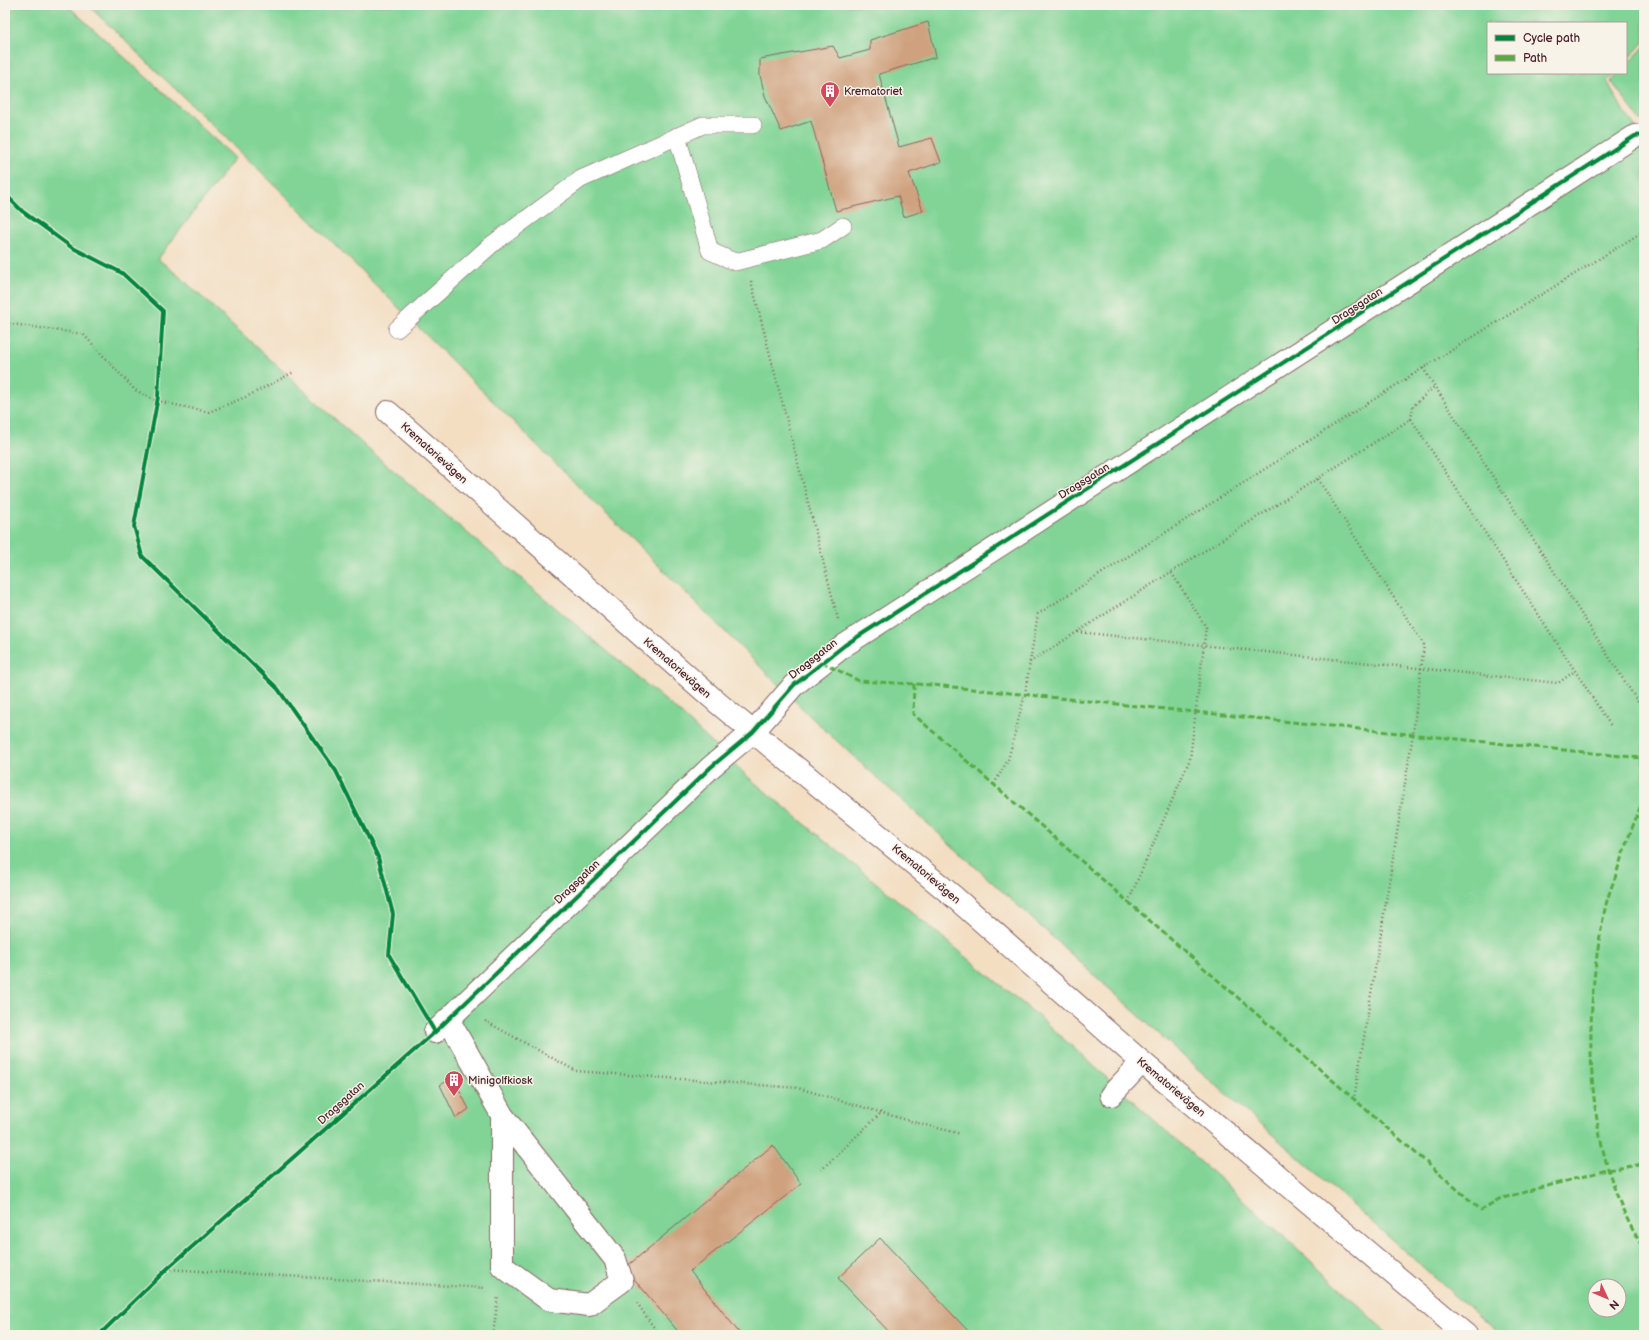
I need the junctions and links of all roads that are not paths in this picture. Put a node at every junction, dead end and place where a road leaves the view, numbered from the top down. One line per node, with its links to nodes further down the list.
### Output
1 (752, 125): 3 (lane)
2 (1644, 135): 7 (street, Dragsgatan)
3 (677, 136): 4 (lane); 5 (lane)
4 (843, 226)
5 (397, 329)
6 (388, 412): 7 (street, Krematorievägen)
7 (753, 732): 8 (street, Krematorievägen); 10 (street, Dragsgatan)
8 (1142, 1062): 9 (street); 11 (street, Krematorievägen)
9 (1111, 1095)
10 (502, 1115): 10 (street)
11 (1466, 1335)

